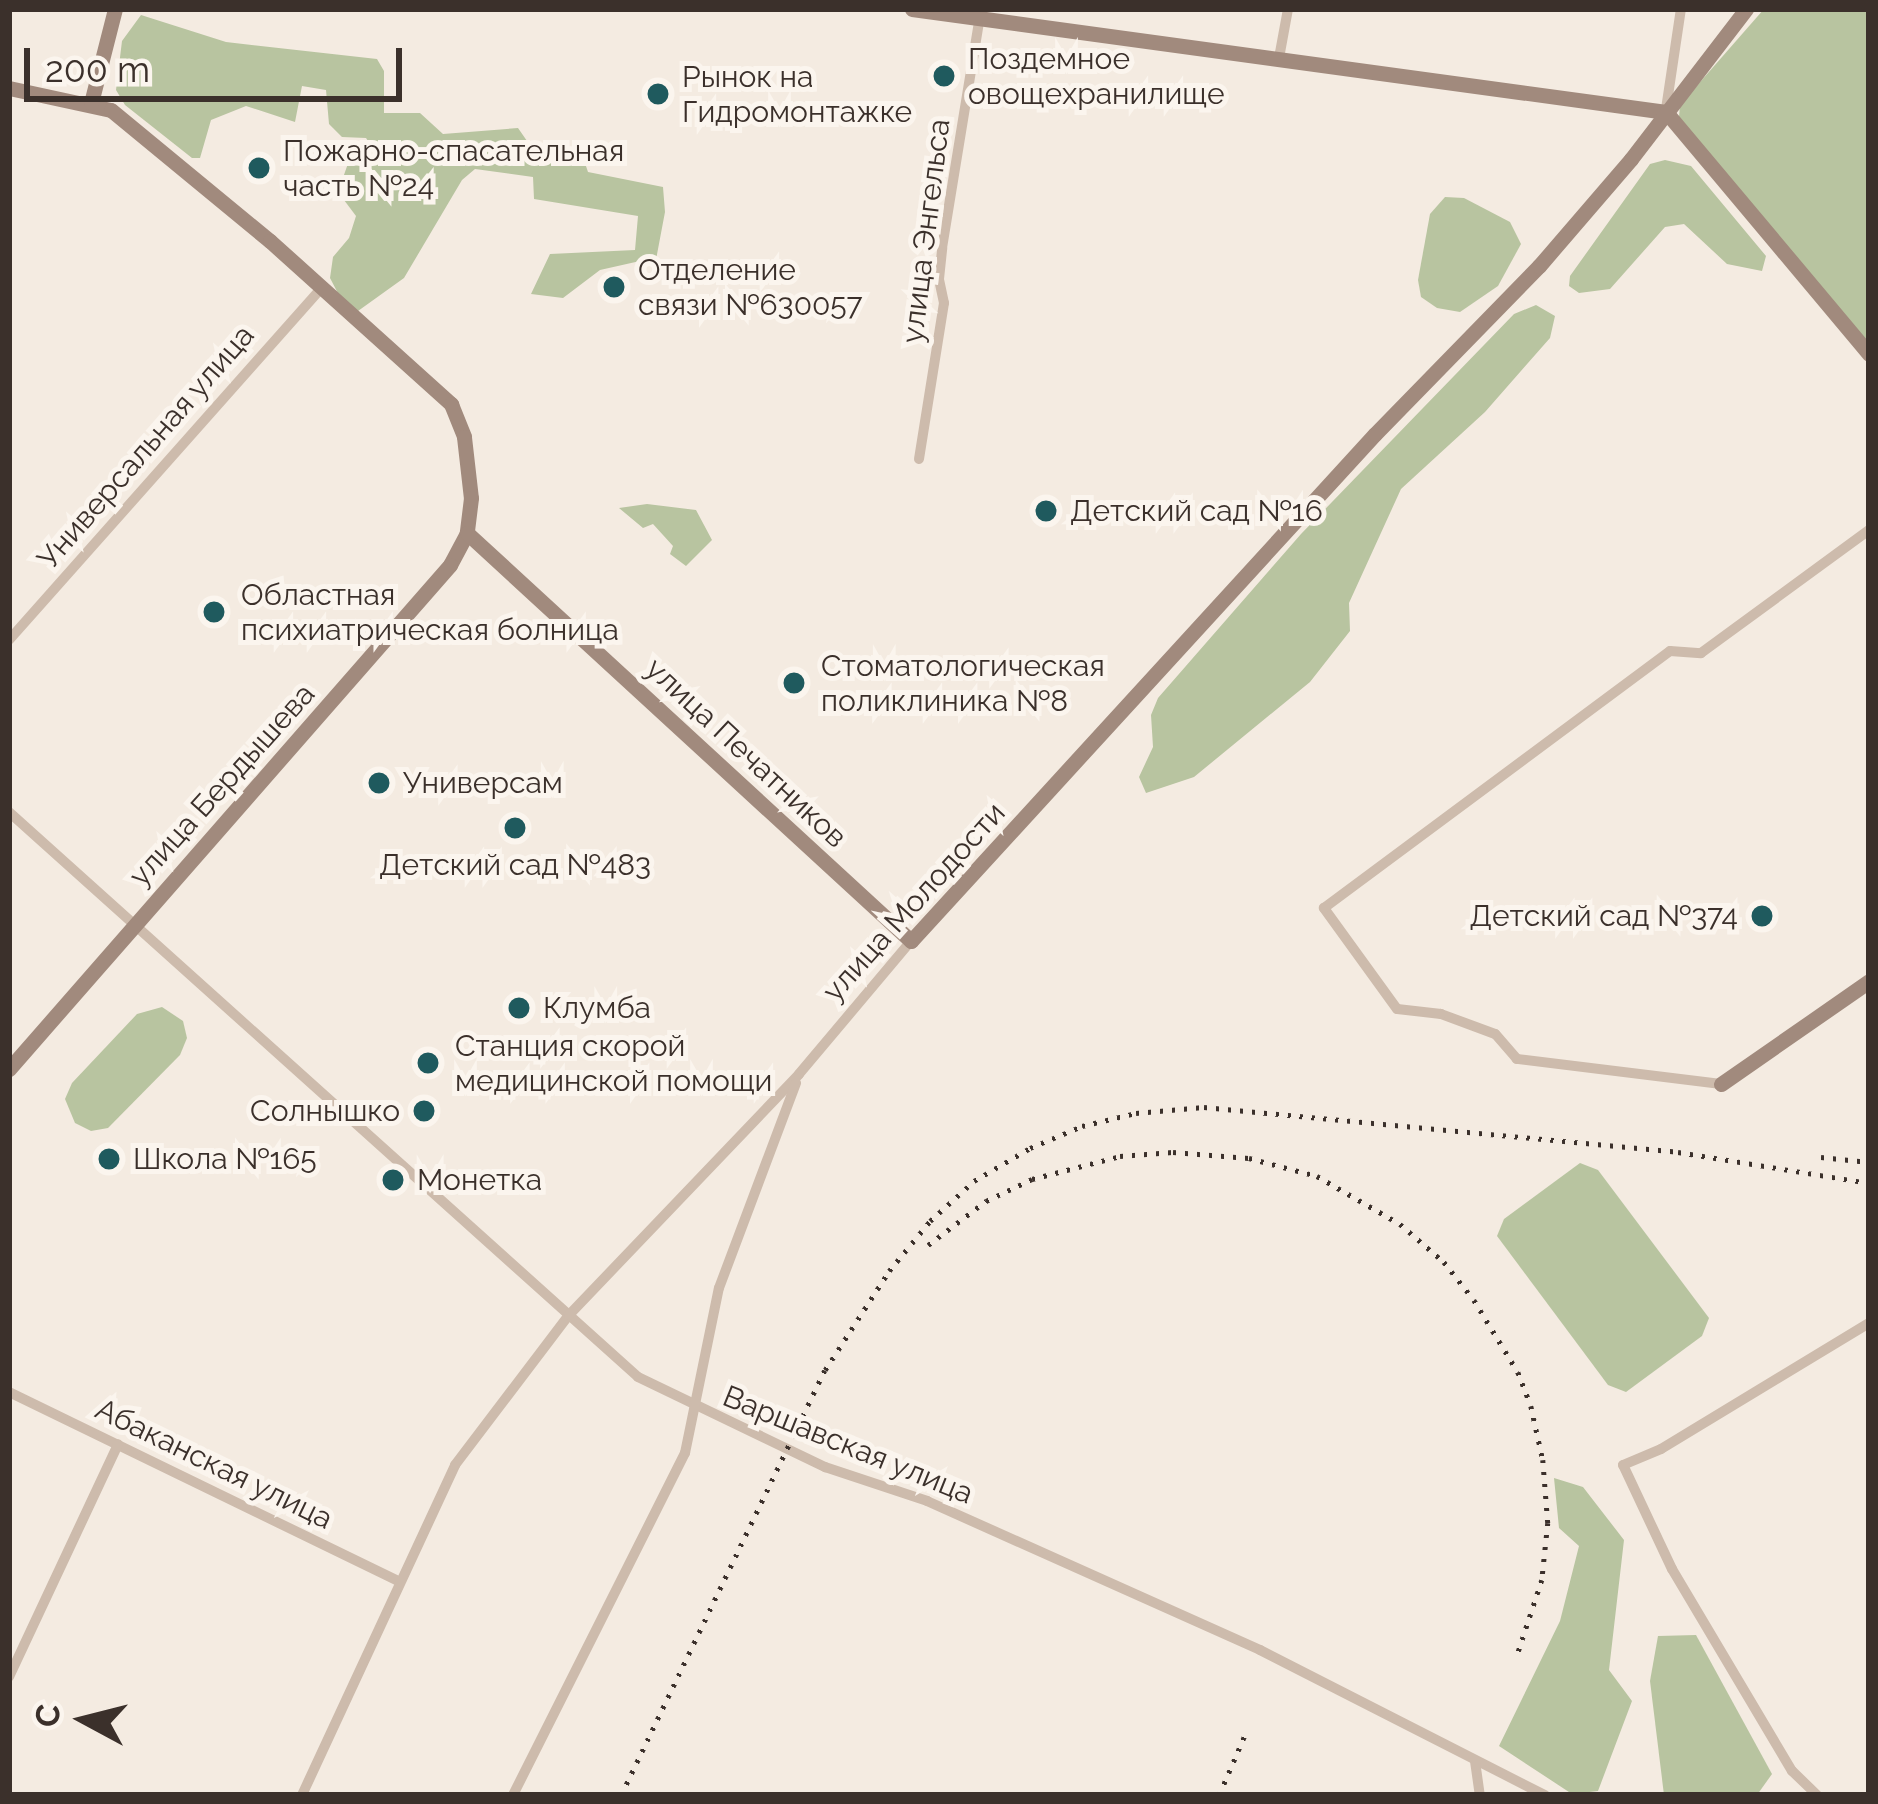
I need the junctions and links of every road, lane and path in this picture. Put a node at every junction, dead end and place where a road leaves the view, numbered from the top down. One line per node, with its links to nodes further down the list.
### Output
1 (116, 9): 9 (street)
2 (912, 9): 6 (street)
3 (1288, 9): 7 (street)
4 (1681, 9): 10 (street)
5 (1746, 9): 10 (street, улица Молодости)
6 (980, 14): 7 (street); 13 (street, улица Энгельса)
7 (1279, 58): 10 (street)
8 (9, 88): 9 (street)
9 (91, 103): 11 (street)
10 (1666, 112): 12 (street); 19 (street, улица Молодости)
11 (321, 288): 15 (street); 16 (street, Универсальная улица)
12 (1869, 354)
13 (919, 459)
14 (1869, 530): 23 (street)
15 (466, 532): 18 (street, улица Бердышева); 19 (street, улица Печатников)
16 (9, 640)
17 (9, 812): 18 (street, Варшавская улица)
18 (136, 921): 21 (street, улица Бердышева); 24 (street, Варшавская улица)
19 (911, 941): 22 (street, улица Молодости)
20 (1869, 981): 23 (street)
21 (9, 1069)
22 (799, 1074): 24 (street, улица Молодости); 27 (street)
23 (1721, 1084)
24 (569, 1316): 27 (street, Варшавская улица); 29 (street, улица Молодости)
25 (1869, 1323): 36 (street)
26 (9, 1392): 28 (street, Абаканская улица)
27 (697, 1409): 31 (street, Варшавская улица); 33 (street)
28 (118, 1444): 29 (street, Абаканская улица); 30 (street)
29 (397, 1580): 32 (street, улица Молодости)
30 (9, 1677)
31 (1475, 1761): 34 (street); 35 (street, Варшавская улица)
32 (302, 1795)
33 (513, 1795)
34 (1480, 1795)
35 (1545, 1795)
36 (1817, 1795)

